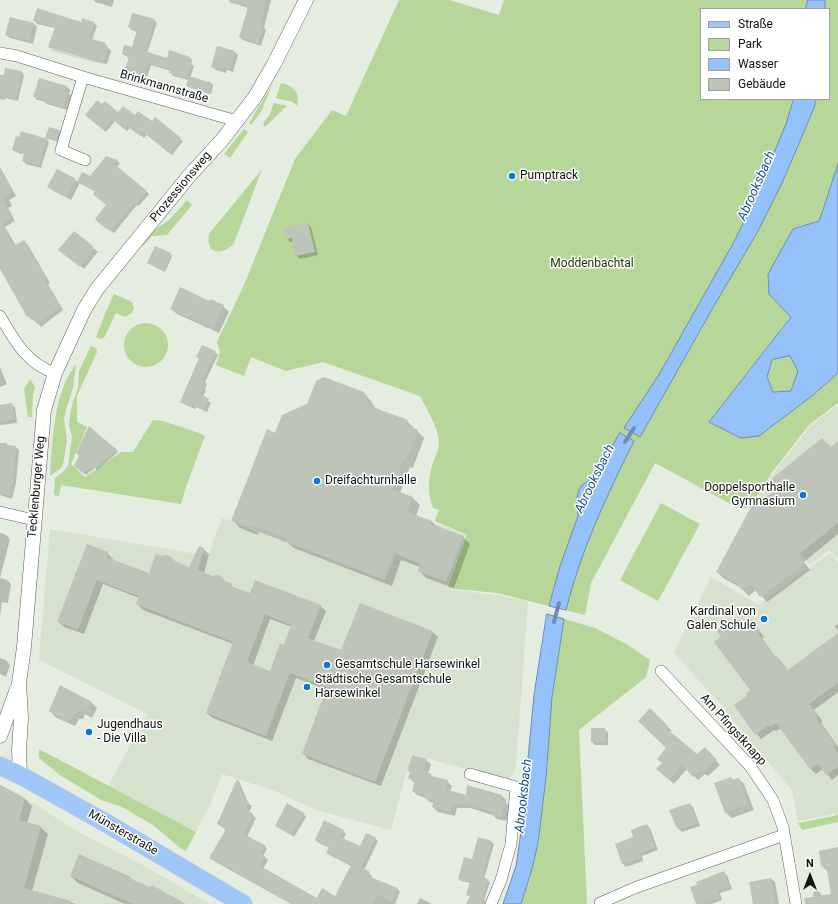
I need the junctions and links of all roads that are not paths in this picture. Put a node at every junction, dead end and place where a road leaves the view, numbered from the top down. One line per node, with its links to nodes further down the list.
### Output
1 (306, 0): 4 (street, Prozessionsweg)
2 (0, 53): 3 (street, Brinkmannstraße)
3 (83, 77): 4 (street, Brinkmannstraße); 5 (street)
4 (237, 121): 7 (street, Prozessionsweg)
5 (85, 160)
6 (0, 316): 7 (street)
7 (55, 373): 9 (street, Tecklenburger Weg)
8 (0, 512): 9 (street)
9 (34, 520): 11 (street, Tecklenburger Weg)
10 (661, 671): 16 (street, Am Pfingstknapp)
11 (19, 684): 12 (street, Tecklenburger Weg); 15 (street, Tecklenburger Weg)
12 (0, 736)
13 (0, 766): 15 (main road, Münsterstraße)
14 (470, 774): 19 (street)
15 (20, 775): 18 (main road, Münsterstraße)
16 (784, 835): 17 (street); 20 (street, Am Pfingstknapp)
17 (600, 903)
18 (243, 904)
19 (491, 904)
20 (796, 904)

